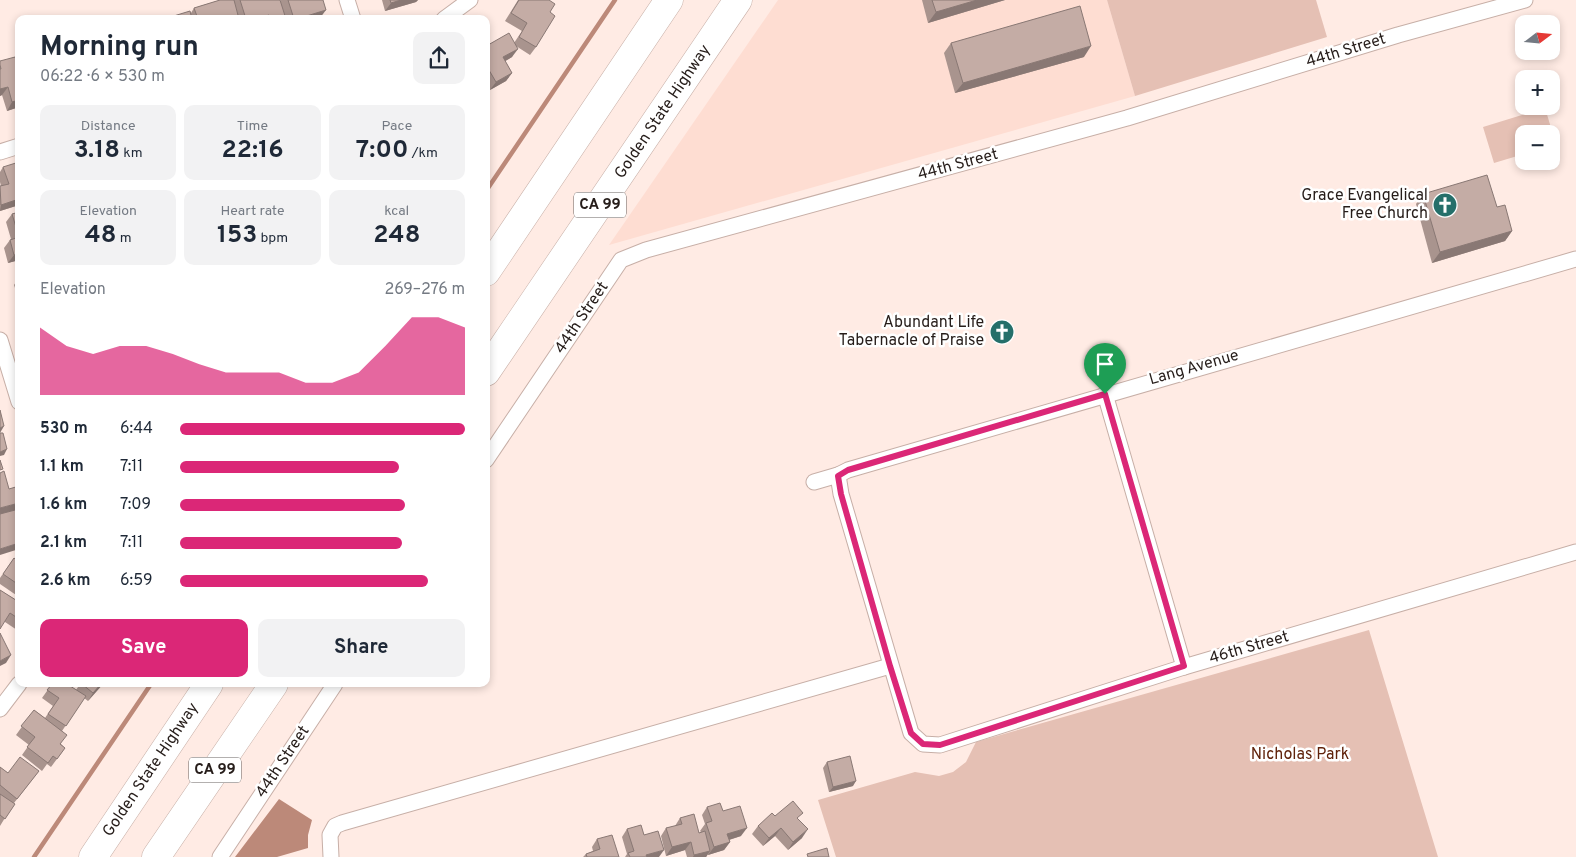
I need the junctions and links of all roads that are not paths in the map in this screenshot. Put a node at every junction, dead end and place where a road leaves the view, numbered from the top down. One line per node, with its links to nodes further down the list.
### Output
1 (347, 0): 6 (street)
2 (470, 0): 7 (street)
3 (670, 0): 11 (highway)
4 (738, 0): 13 (highway, Golden State Highway / CA 99)
5 (1525, 0): 16 (street, 44th Street)
6 (352, 15)
7 (449, 15)
8 (15, 147): 9 (street)
9 (0, 152)
10 (1576, 259): 15 (street, Lang Avenue)
11 (490, 266)
12 (0, 340): 14 (street)
13 (490, 366)
14 (15, 389)
15 (1105, 394): 17 (street, Lang Avenue); 21 (street)
16 (490, 454)
17 (838, 476): 18 (street, Lang Avenue); 20 (street)
18 (814, 482)
19 (1576, 552): 21 (street, 46th Street)
20 (890, 666): 21 (street, 46th Street); 30 (street)
21 (1184, 666)
22 (17, 687): 26 (street)
23 (207, 687): 27 (highway, Golden State Highway / CA 99)
24 (272, 687): 28 (highway, CA 99)
25 (333, 687): 29 (street, 44th Street)
26 (0, 709)
27 (93, 857)
28 (156, 857)
29 (220, 857)
30 (331, 857)

